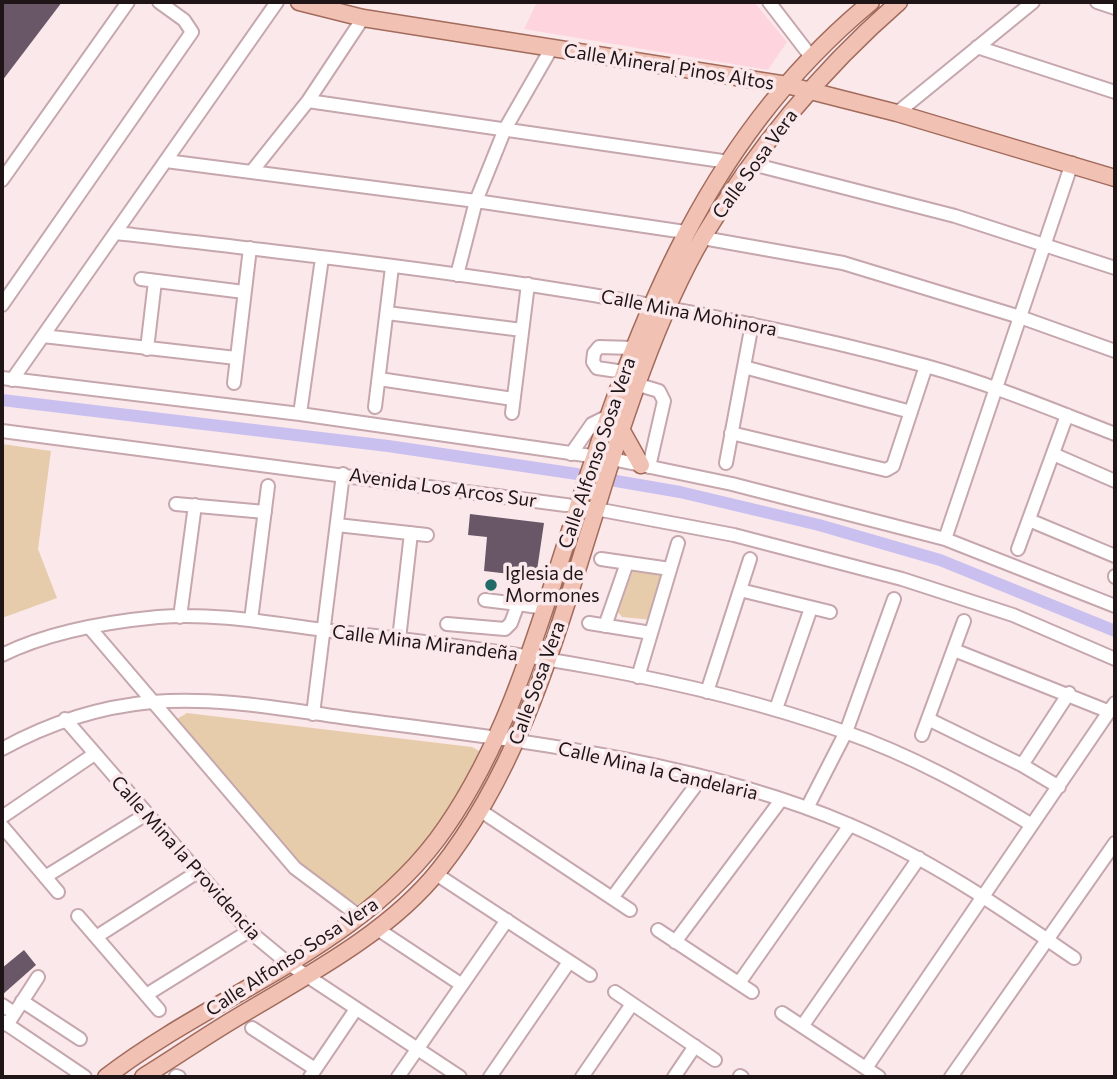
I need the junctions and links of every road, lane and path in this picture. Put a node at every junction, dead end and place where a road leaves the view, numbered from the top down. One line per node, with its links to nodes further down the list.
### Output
1 (128, 2): 26 (street)
2 (159, 2): 42 (street)
3 (277, 2): 21 (street)
4 (299, 2): 11 (main road, Calle Mineral Pinos Altos)
5 (769, 2): 14 (street)
6 (899, 2): 16 (main road, Calle Sosa Vera)
7 (1033, 2): 12 (street)
8 (1097, 2): 10 (street)
9 (866, 3): 14 (main road, Calle Alfonso Sosa Vera)
10 (1115, 8)
11 (363, 18): 13 (main road, Calle Mineral Pinos Altos); 18 (street)
12 (977, 47): 17 (street); 19 (street)
13 (551, 50): 15 (main road, Calle Mineral Pinos Altos); 20 (street)
14 (812, 58): 15 (main road, Calle Alfonso Sosa Vera)
15 (786, 85): 16 (main road, Calle Mineral Pinos Altos); 22 (main road, Calle Alfonso Sosa Vera)
16 (809, 90): 19 (main road, Calle Mineral Pinos Altos); 24 (main road, Calle Sosa Vera)
17 (1115, 92)
18 (308, 100): 20 (street); 25 (street)
19 (897, 113): 23 (main road, Calle Mineral Pinos Altos)
20 (505, 129): 22 (street); 28 (street)
21 (166, 161): 25 (street); 30 (street)
22 (729, 162): 29 (main road, Calle Alfonso Sosa Vera)
23 (1072, 163): 27 (main road, Calle Mineral Pinos Altos); 32 (street)
24 (752, 164): 31 (main road, Calle Sosa Vera); 32 (street)
25 (253, 170): 28 (street)
26 (3, 176)
27 (1115, 178)
28 (476, 201): 29 (street); 37 (street)
29 (685, 232): 43 (main road, Calle Alfonso Sosa Vera)
30 (116, 233): 33 (street, Calle Mina Mohinora); 49 (street)
31 (703, 238): 44 (main road, Calle Sosa Vera); 46 (street)
32 (1044, 245): 36 (street); 46 (street)
33 (250, 248): 34 (street, Calle Mina Mohinora); 41 (street)
34 (322, 258): 35 (street, Calle Mina Mohinora); 64 (street)
35 (392, 267): 37 (street, Calle Mina Mohinora); 45 (street)
36 (1115, 268)
37 (457, 275): 40 (street, Calle Mina Mohinora)
38 (141, 279): 39 (street)
39 (155, 281): 41 (street); 51 (street)
40 (527, 284): 43 (street, Calle Mina Mohinora); 48 (street)
41 (244, 292): 53 (street)
42 (2, 305)
43 (651, 305): 44 (street, Calle Mina Mohinora); 50 (main road, Calle Alfonso Sosa Vera)
44 (669, 308): 47 (street, Calle Mina Mohinora); 60 (main road, Calle Sosa Vera)
45 (387, 313): 48 (street); 58 (street)
46 (1020, 317): 52 (street); 61 (street)
47 (752, 324): 54 (street); 55 (street, Calle Mina Mohinora)
48 (522, 330): 58 (street)
49 (43, 337): 51 (street); 57 (street)
50 (634, 348): 56 (main road, Calle Alfonso Sosa Vera); 56 (street)
51 (147, 349): 53 (street)
52 (1115, 351)
53 (236, 358): 59 (street)
54 (744, 366): 63 (street); 69 (street)
55 (926, 366): 61 (street, Calle Mina Mohinora); 63 (street)
56 (624, 372): 66 (main road, Calle Alfonso Sosa Vera)
57 (7, 379): 64 (street)
58 (379, 379): 62 (street)
59 (234, 383)
60 (639, 385): 68 (main road, Calle Sosa Vera); 76 (street)
61 (996, 388): 65 (street, Calle Mina Mohinora); 89 (street)
62 (375, 407)
63 (911, 412): 69 (street)
64 (300, 414): 71 (street)
65 (1067, 415): 70 (street, Calle Mina Mohinora); 72 (street)
66 (608, 416): 71 (street); 73 (main road, Calle Alfonso Sosa Vera)
67 (2, 431): 77 (street, Avenida Los Arcos Sur)
68 (622, 431): 74 (main road, Calle Sosa Vera); 76 (main road)
69 (731, 433): 75 (street)
70 (1115, 434)
71 (570, 454): 73 (street)
72 (1053, 454): 78 (street); 85 (street)
73 (594, 457): 74 (street); 82 (main road, Calle Alfonso Sosa Vera)
74 (612, 459): 76 (street); 83 (main road, Calle Sosa Vera)
75 (726, 463)
76 (645, 466): 89 (street)
77 (343, 474): 82 (street, Avenida Los Arcos Sur); 86 (street)
78 (1115, 481)
79 (268, 486): 84 (street)
80 (176, 504): 81 (street)
81 (195, 505): 84 (street); 105 (street)
82 (578, 506): 83 (street, Avenida Los Arcos Sur); 102 (main road, Calle Alfonso Sosa Vera)
83 (596, 509): 118 (main road, Calle Sosa Vera); 119 (street, Avenida Los Arcos Sur)
84 (265, 512): 106 (street)
85 (1029, 520): 91 (street); 92 (street)
86 (337, 525): 87 (street); 112 (street)
87 (411, 533): 88 (street); 114 (street)
88 (427, 535)
89 (944, 539): 101 (street)
90 (678, 543): 96 (street)
91 (1018, 549)
92 (1115, 556)
93 (601, 559): 95 (street)
94 (750, 559): 97 (street)
95 (627, 563): 96 (street); 110 (street)
96 (670, 569): 113 (street)
97 (740, 590): 103 (street); 121 (street)
98 (894, 598): 129 (street)
99 (485, 600): 100 (street)
100 (518, 604): 102 (street); 108 (street)
101 (1115, 606)
102 (545, 608): 117 (main road, Calle Alfonso Sosa Vera)
103 (811, 608): 104 (street); 125 (street)
104 (830, 612)
105 (180, 617): 106 (street, Calle Mina Mirandeña); 111 (street, Calle Mina Mirandeña)
106 (251, 620): 112 (street, Calle Mina Mirandeña)
107 (964, 621): 115 (street)
108 (447, 624)
109 (589, 624): 110 (street)
110 (605, 626): 113 (street)
111 (90, 628): 116 (street, Calle Mina Mirandeña); 123 (street)
112 (323, 630): 114 (street, Calle Mina Mirandeña); 126 (street)
113 (651, 633): 120 (street)
114 (399, 639): 117 (street, Calle Mina Mirandeña)
115 (954, 650): 122 (street); 128 (street)
116 (2, 655)
117 (529, 656): 118 (street, Calle Mina Mirandeña); 131 (main road, Calle Alfonso Sosa Vera)
118 (547, 658): 120 (street, Calle Mina Mirandeña); 132 (main road, Calle Sosa Vera)
119 (1115, 659)
120 (638, 677): 121 (street, Calle Mina Mirandeña)
121 (707, 692): 125 (street, Calle Mina Mirandeña)
122 (1069, 693): 124 (street); 135 (street)
123 (153, 702): 126 (street, Calle Mina la Candelaria); 127 (street, Calle Mina la Candelaria); 156 (street)
124 (1112, 708): 137 (street)
125 (776, 709): 129 (street, Calle Mina Mirandeña)
126 (313, 714): 131 (street, Calle Mina la Candelaria)
127 (65, 719): 133 (street, Calle Mina la Candelaria); 134 (street, Calle Mina la Providencia)
128 (928, 719): 130 (street); 135 (street)
129 (846, 733): 139 (street); 144 (street, Calle Mina Mirandeña)
130 (922, 735)
131 (498, 738): 132 (street, Calle Mina la Candelaria); 156 (main road, Calle Alfonso Sosa Vera)
132 (516, 740): 136 (street, Calle Mina la Candelaria); 140 (main road, Calle Sosa Vera)
133 (2, 749)
134 (93, 755): 141 (street, Calle Mina la Providencia); 142 (street)
135 (1022, 765): 137 (street)
136 (702, 777): 138 (street, Calle Mina la Candelaria); 153 (street)
137 (1059, 787): 144 (street)
138 (781, 800): 139 (street, Calle Mina la Candelaria); 163 (street)
139 (807, 808): 143 (street, Calle Mina la Candelaria)
140 (481, 811): 149 (main road, Calle Sosa Vera); 153 (street)
141 (145, 815): 148 (street, Calle Mina la Providencia); 150 (street)
142 (2, 817)
143 (850, 825): 147 (street, Calle Mina la Candelaria); 170 (street)
144 (1032, 825): 152 (street)
145 (2, 826): 150 (street)
146 (1115, 843): 162 (street)
147 (919, 858): 152 (street, Calle Mina la Candelaria); 182 (street)
148 (195, 873): 160 (street, Calle Mina la Providencia); 161 (street)
149 (436, 874): 157 (street); 158 (main road, Calle Sosa Vera)
150 (45, 877): 151 (street)
151 (58, 892)
152 (984, 895): 162 (street, Calle Mina la Candelaria); 188 (street)
153 (612, 898): 154 (street)
154 (630, 910)
155 (79, 916): 161 (street)
156 (359, 916): 166 (main road, Calle Alfonso Sosa Vera)
157 (507, 920): 165 (street); 171 (street)
158 (376, 928): 168 (main road, Calle Sosa Vera); 171 (street)
159 (658, 930): 163 (street)
160 (248, 931): 166 (street, Calle Mina la Providencia); 174 (street)
161 (96, 937): 174 (street)
162 (1046, 939): 164 (street, Calle Mina la Candelaria); 199 (street)
163 (675, 942): 170 (street)
164 (1074, 958)
165 (569, 962): 167 (street); 195 (street)
166 (289, 964): 168 (street, Calle Mina la Providencia); 191 (main road, Calle Alfonso Sosa Vera)
167 (590, 975)
168 (309, 976): 178 (street, Calle Mina la Providencia); 192 (main road, Calle Sosa Vera)
169 (38, 978): 175 (street)
170 (739, 983): 173 (street)
171 (462, 985): 186 (street)
172 (615, 992): 176 (street)
173 (752, 992)
174 (146, 995): 179 (street)
175 (22, 1001): 181 (street); 184 (street)
176 (632, 1004): 185 (street); 196 (street)
177 (2, 1005): 181 (street)
178 (356, 1009): 186 (street, Calle Mina la Providencia); 189 (street)
179 (159, 1010)
180 (782, 1013): 182 (street)
181 (8, 1020): 190 (street)
182 (803, 1025): 188 (street)
183 (252, 1028): 189 (street)
184 (79, 1039)
185 (695, 1046): 187 (street); 197 (street)
186 (417, 1049): 193 (street); 194 (street, Calle Mina la Providencia)
187 (715, 1060)
188 (866, 1068): 198 (street)
189 (313, 1073)
190 (85, 1077)
191 (106, 1077)
192 (144, 1077)
193 (398, 1077)
194 (460, 1077)
195 (490, 1077)
196 (582, 1077)
197 (674, 1077)
198 (879, 1077)
199 (951, 1077)

